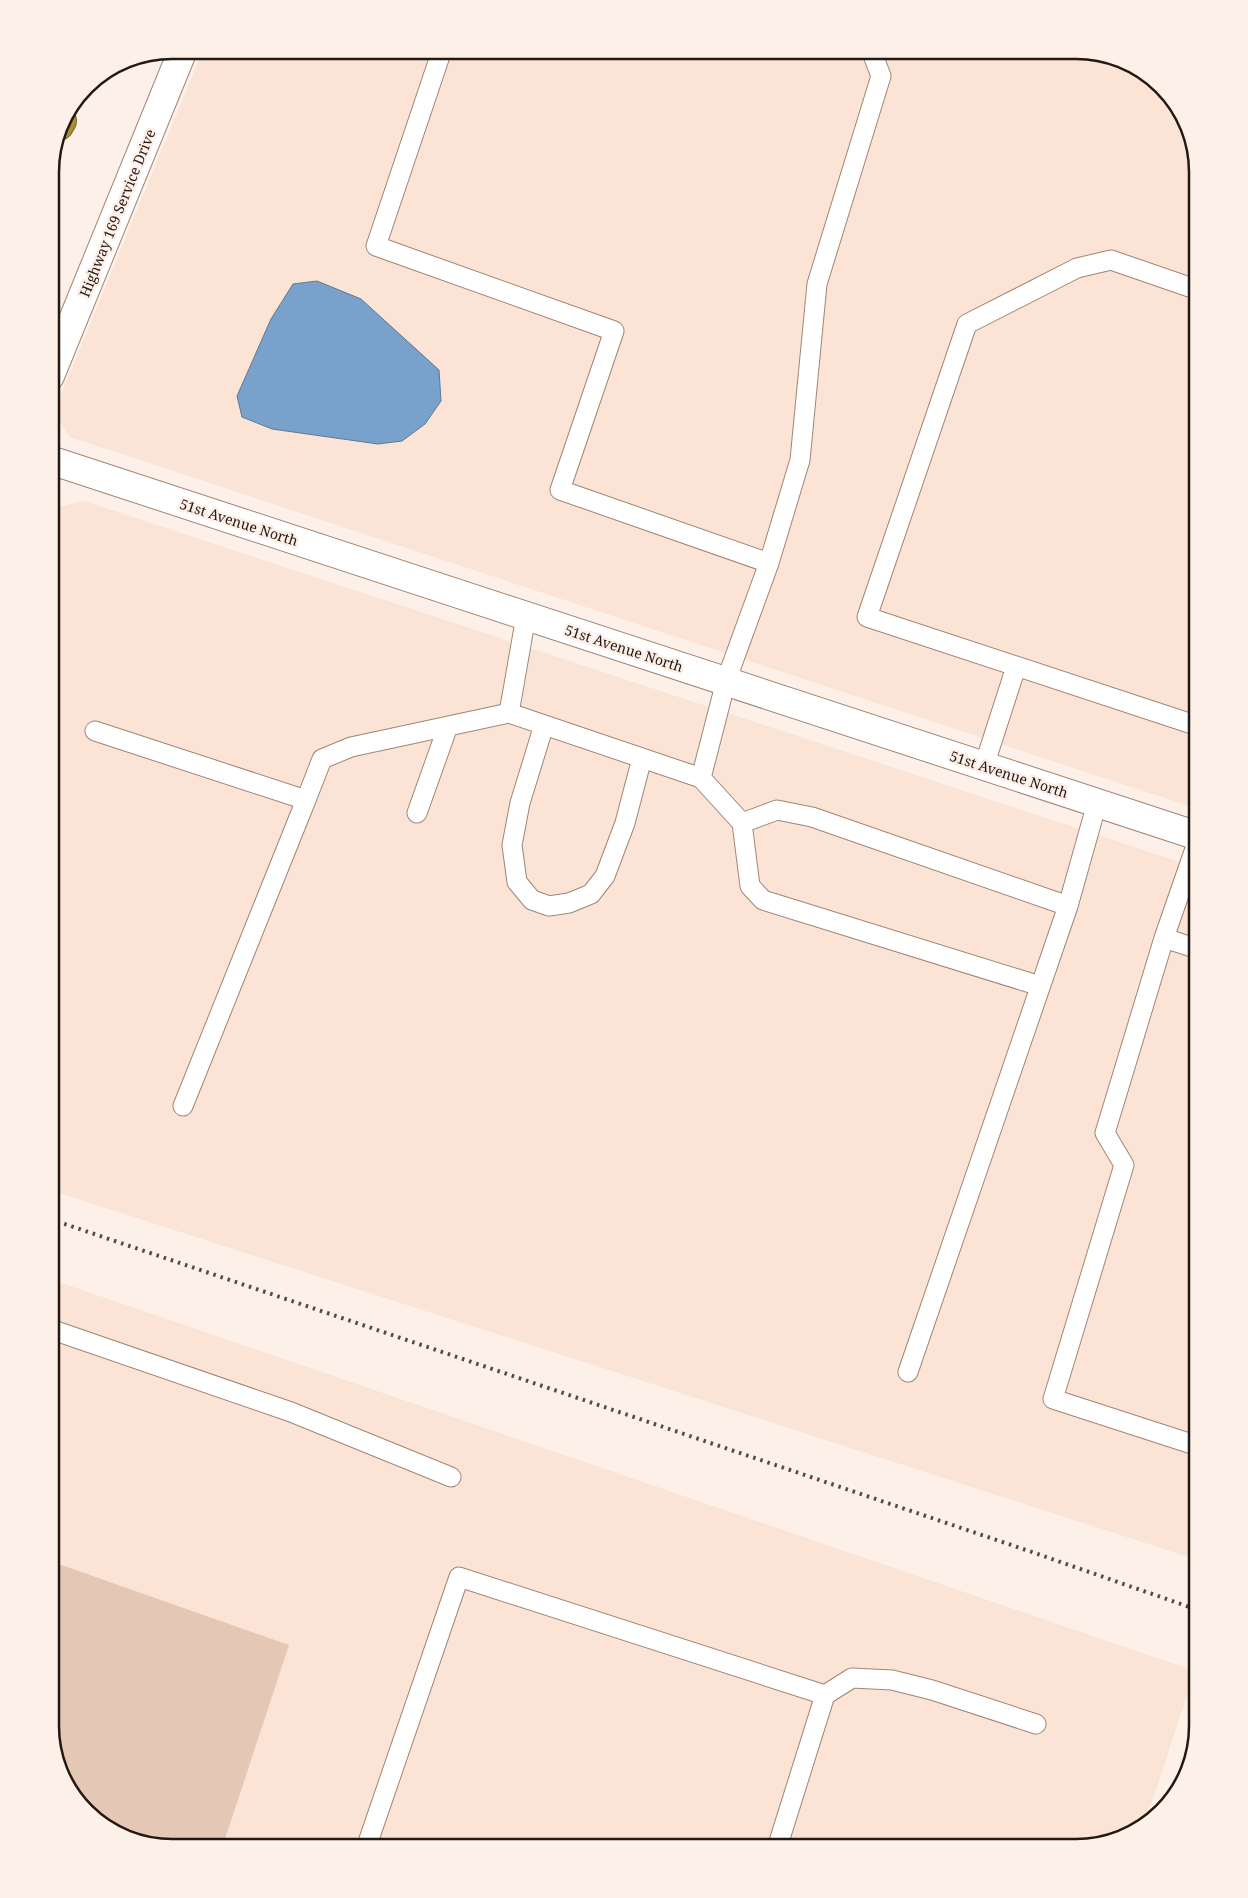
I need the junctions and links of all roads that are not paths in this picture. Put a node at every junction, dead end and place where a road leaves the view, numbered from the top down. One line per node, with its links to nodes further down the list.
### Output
1 (179, 59): 5 (street, Highway 169 Service Drive)
2 (439, 59): 7 (lane)
3 (874, 59): 7 (lane)
4 (1189, 287): 9 (lane)
5 (59, 354)
6 (59, 463): 8 (street, 51st Avenue North)
7 (769, 563): 10 (lane)
8 (526, 616): 10 (street, 51st Avenue North); 11 (lane)
9 (1016, 667): 12 (lane); 17 (lane)
10 (726, 681): 17 (street, 51st Avenue North); 18 (lane)
11 (509, 714): 13 (lane); 14 (lane)
12 (1189, 723)
13 (448, 726): 19 (lane); 21 (lane)
14 (544, 726): 16 (lane); 16 (lane)
15 (96, 731): 19 (lane)
16 (642, 758): 18 (lane)
17 (984, 766): 20 (street, 51st Avenue North)
18 (701, 778): 22 (lane)
19 (306, 800): 29 (lane)
20 (1097, 802): 23 (street, 51st Avenue North); 25 (lane)
21 (417, 813)
22 (742, 823): 25 (lane); 28 (lane)
23 (1189, 833)
24 (1189, 866): 26 (lane)
25 (1068, 906): 28 (lane)
26 (1164, 938): 27 (lane); 32 (lane)
27 (1189, 946)
28 (1040, 986): 31 (lane)
29 (183, 1106)
30 (59, 1332): 33 (lane)
31 (908, 1372)
32 (1189, 1443)
33 (451, 1477)
34 (825, 1695): 35 (lane); 36 (lane); 37 (lane)
35 (1036, 1724)
36 (369, 1839)
37 (780, 1839)

